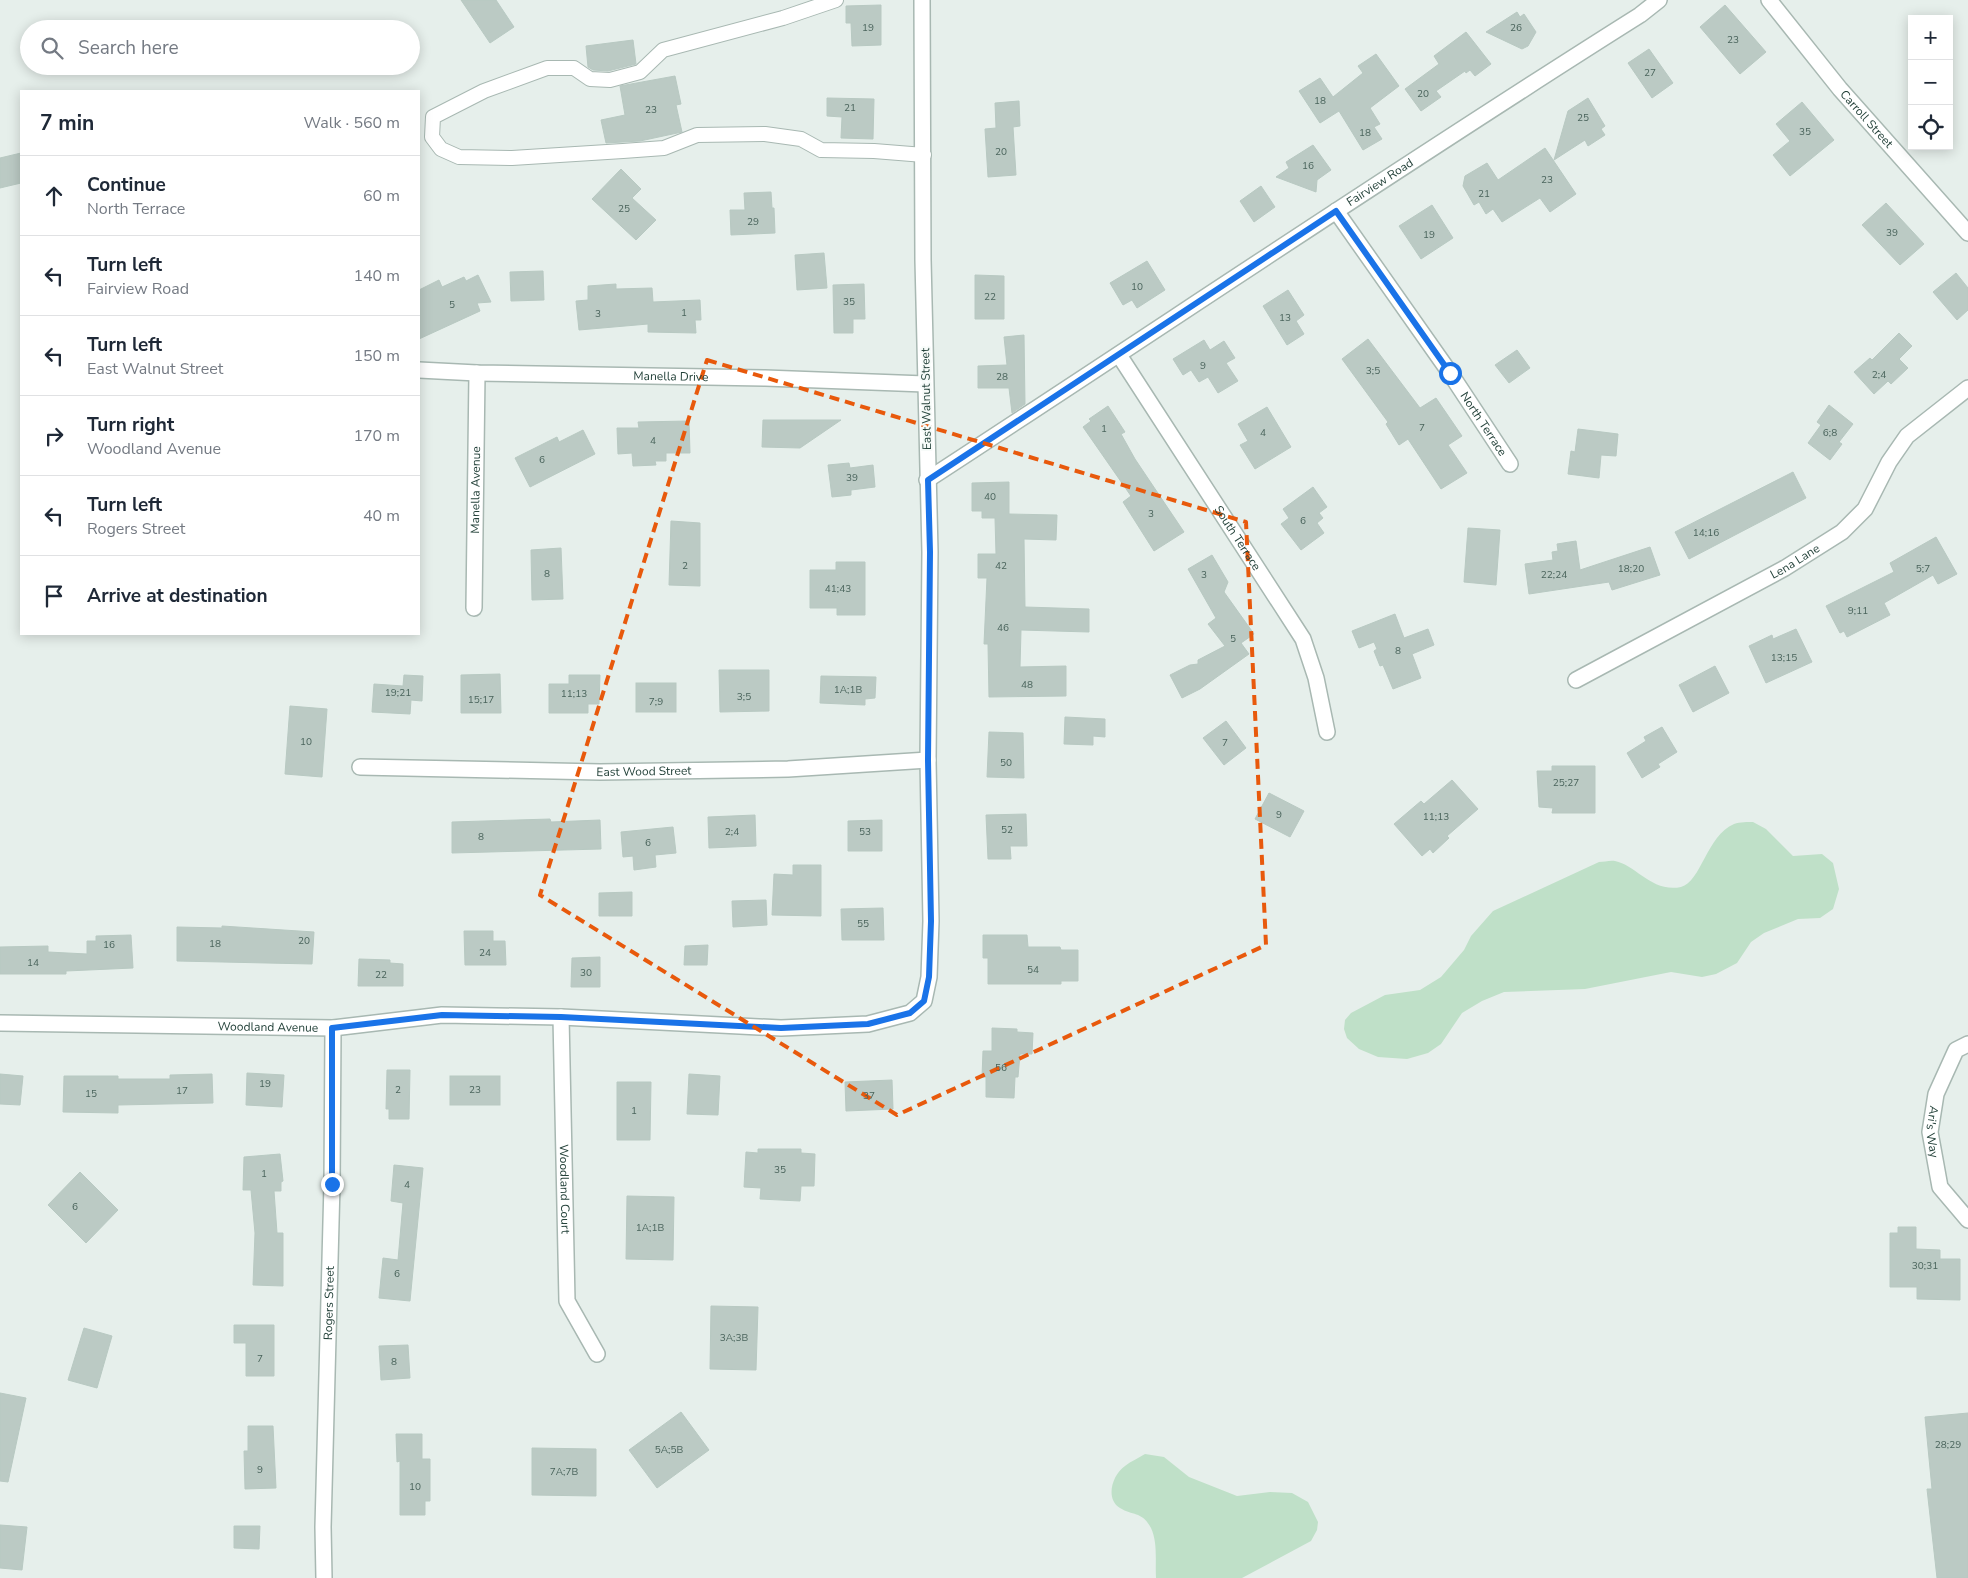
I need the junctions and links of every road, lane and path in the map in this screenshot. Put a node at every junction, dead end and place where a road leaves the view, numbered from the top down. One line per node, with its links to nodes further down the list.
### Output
1 (836, 0): 5 (lane)
2 (922, 0): 5 (street, East Walnut Street)
3 (1659, 0): 6 (street, Fairview Road)
4 (1770, 0): 7 (street, Carroll Street)
5 (924, 155): 11 (street, East Walnut Street)
6 (1336, 211): 8 (street, Fairview Road); 13 (street, North Terrace)
7 (1968, 233)
8 (1120, 355): 14 (street, Fairview Road); 17 (street, South Terrace)
9 (420, 370): 10 (street, Manella Drive)
10 (477, 373): 11 (street, Manella Drive); 15 (street, Manella Avenue)
11 (925, 384): 14 (street, East Walnut Street)
12 (1968, 388): 16 (street, Lena Lane)
13 (1510, 464)
14 (928, 480): 18 (street, East Walnut Street)
15 (474, 608)
16 (1576, 680)
17 (1326, 732)
18 (928, 760): 19 (street, East Wood Street); 20 (street, East Walnut Street)
19 (360, 767)
20 (919, 1006): 21 (street, Woodland Avenue)
21 (561, 1017): 23 (street, Woodland Avenue); 26 (street, Woodland Court)
22 (0, 1023): 23 (street, Woodland Avenue)
23 (332, 1028): 27 (street, Rogers Street)
24 (1968, 1044): 25 (street, Ari's Way)
25 (1968, 1220)
26 (597, 1354)
27 (324, 1578)

